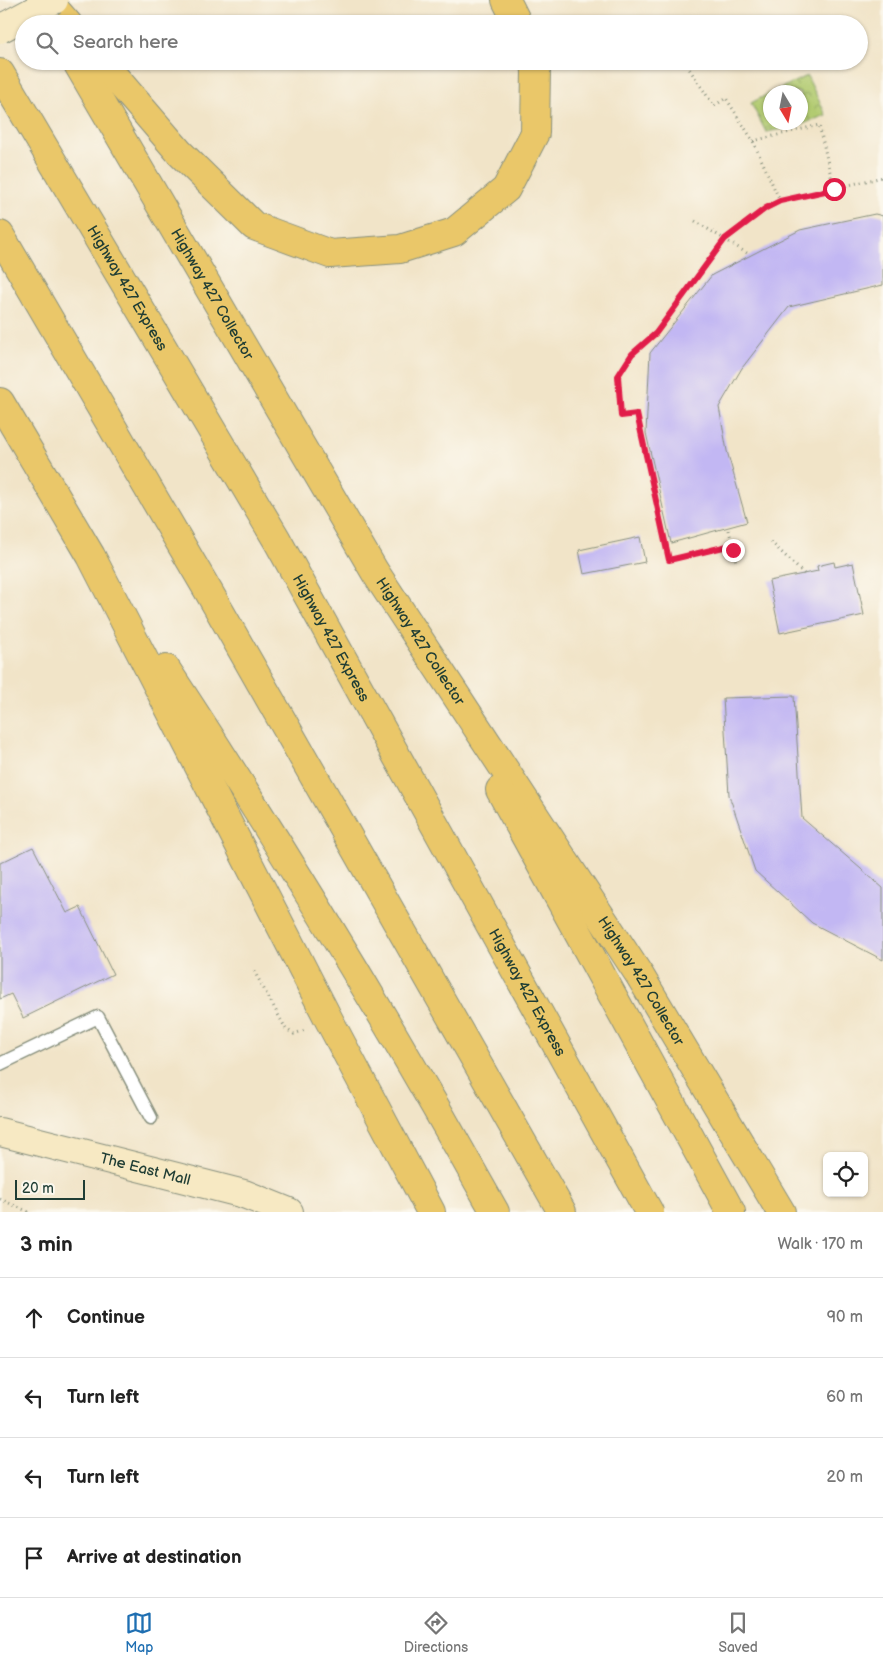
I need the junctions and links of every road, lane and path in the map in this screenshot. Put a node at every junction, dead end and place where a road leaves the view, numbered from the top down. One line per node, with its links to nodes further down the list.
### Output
1 (40, 0): 6 (highway)
2 (48, 0): 7 (highway)
3 (54, 0): 5 (main road, bridge)
4 (506, 0): 8 (highway)
5 (26, 15)
6 (49, 15)
7 (60, 15)
8 (514, 15)
9 (15, 21): 10 (main road, bridge)
10 (0, 29)
11 (81, 70): 30 (highway, Highway 427 Collector)
12 (109, 70): 13 (highway)
13 (536, 70)
14 (690, 70): 16 (path)
15 (0, 73): 43 (highway, Highway 427 Express)
16 (753, 141): 18 (path); 19 (path)
17 (883, 179): 18 (path)
18 (834, 189): 19 (path)
19 (780, 201): 22 (path)
20 (695, 221): 22 (path)
21 (0, 235): 42 (highway)
22 (725, 239): 23 (path); 27 (path)
23 (750, 255)
24 (0, 402): 28 (highway)
25 (729, 530): 27 (path)
26 (771, 542): 31 (path)
27 (732, 545): 29 (path)
28 (91, 556): 33 (highway); 41 (highway)
29 (736, 562)
30 (375, 572): 44 (highway); 45 (highway, Highway 427 Collector)
31 (804, 574)
32 (254, 971): 33 (path)
33 (329, 1020): 40 (highway)
34 (0, 1064): 35 (lane)
35 (151, 1118)
36 (0, 1132): 39 (main road, The East Mall)
37 (0, 1199): 38 (path)
38 (29, 1212)
39 (289, 1212)
40 (431, 1212)
41 (495, 1212)
42 (562, 1212)
43 (648, 1212)
44 (731, 1212)
45 (781, 1212)

